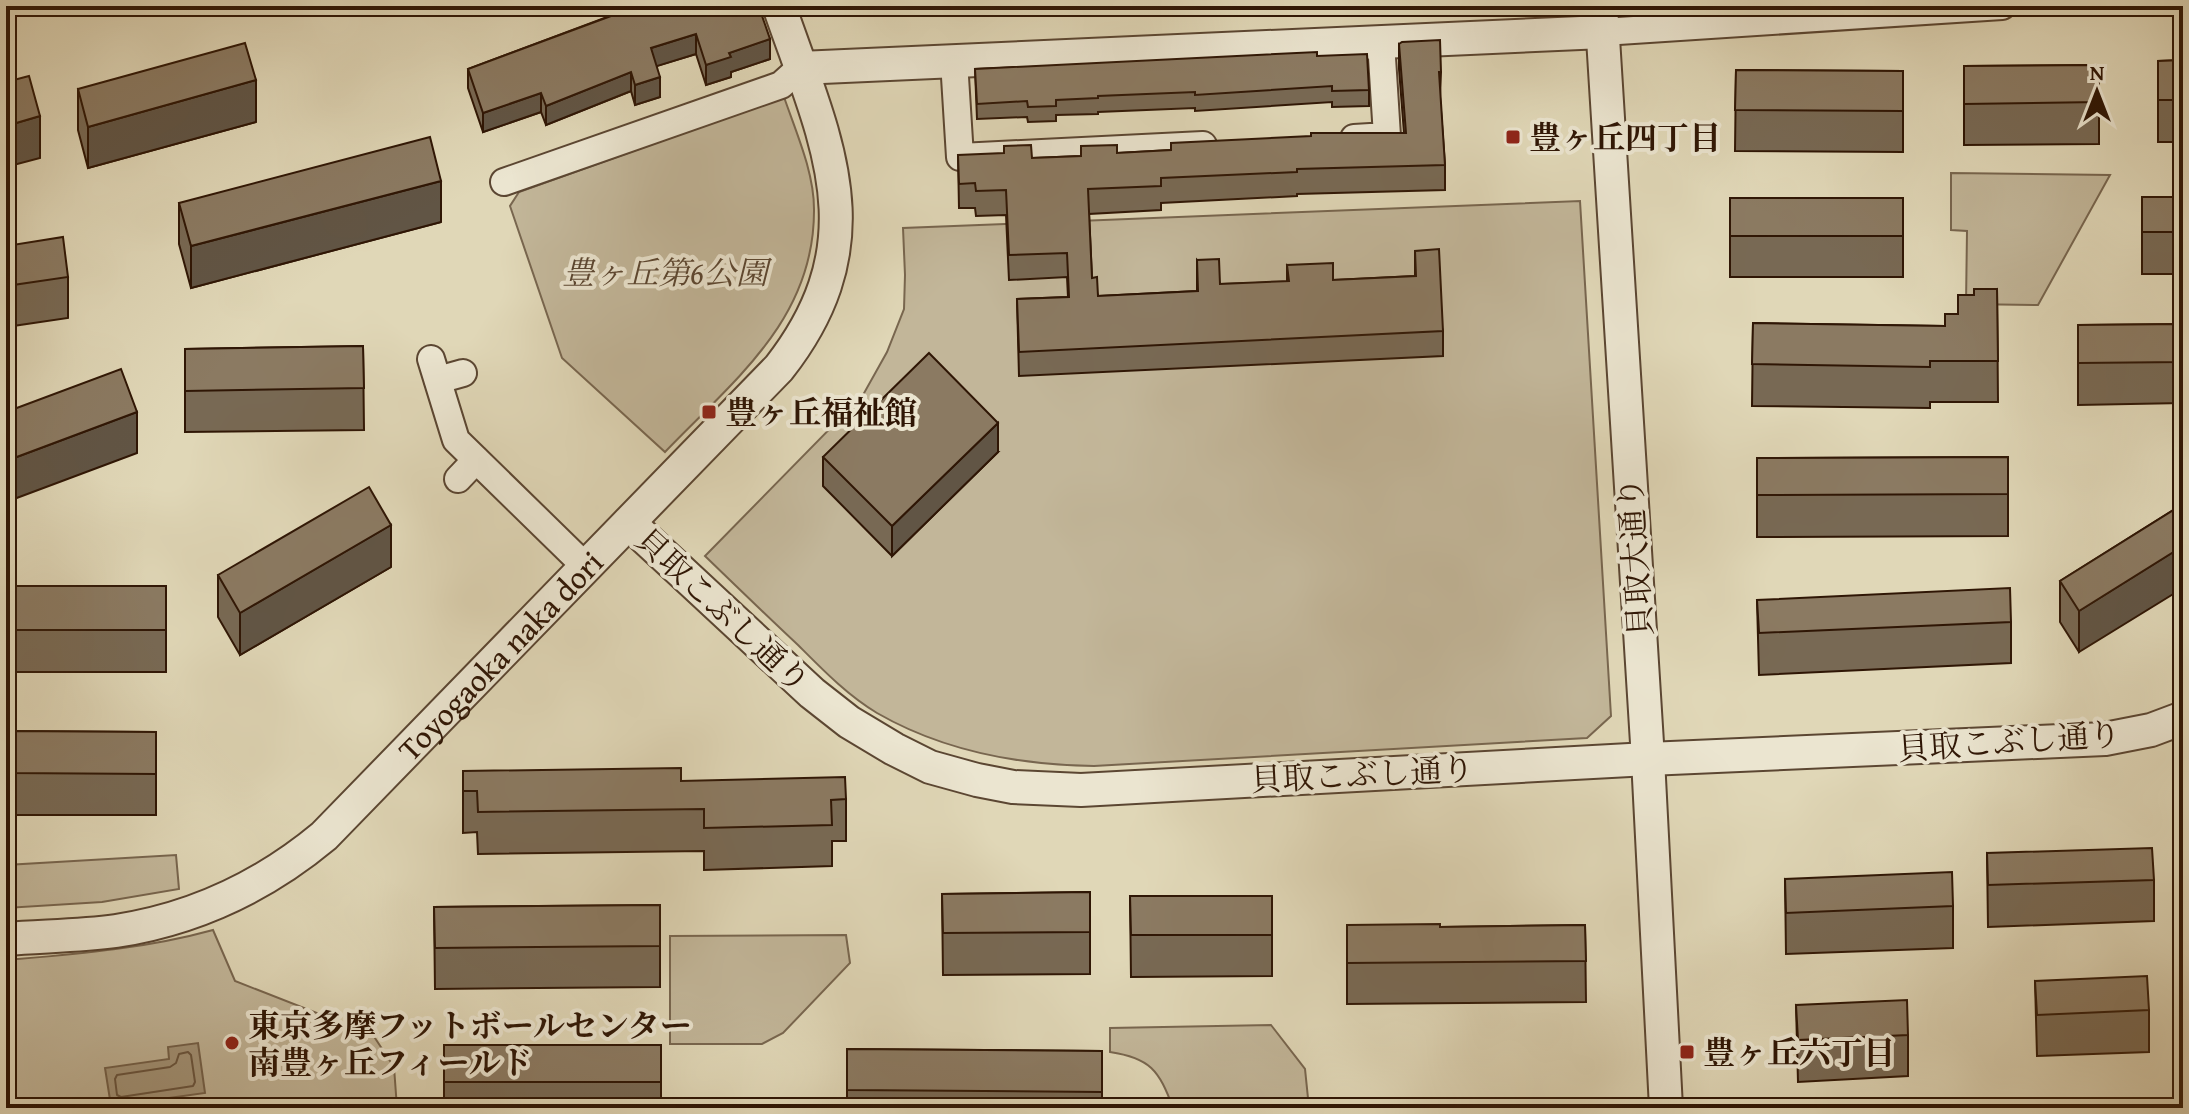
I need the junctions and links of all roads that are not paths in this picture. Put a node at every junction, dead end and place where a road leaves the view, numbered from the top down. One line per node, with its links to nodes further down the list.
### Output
1 (779, 6): 6 (street, Toyogaoka naka dori)
2 (2002, 6): 3 (street)
3 (1602, 19): 4 (street); 16 (street, 貝取大通り)
4 (1381, 42): 5 (street); 7 (street)
5 (954, 61): 6 (street); 8 (street)
6 (800, 68): 9 (street); 13 (street, Toyogaoka naka dori)
7 (1323, 139)
8 (1229, 144)
9 (504, 182)
10 (444, 371): 11 (street)
11 (476, 460): 12 (street); 14 (street)
12 (458, 479)
13 (629, 523): 14 (street, Toyogaoka naka dori); 16 (street, 貝取こぶし通り)
14 (586, 567): 17 (street, Toyogaoka naka dori)
15 (2183, 718): 16 (street, 貝取こぶし通り)
16 (1648, 759): 18 (street, 貝取大通り)
17 (6, 939)
18 (1666, 1108)

